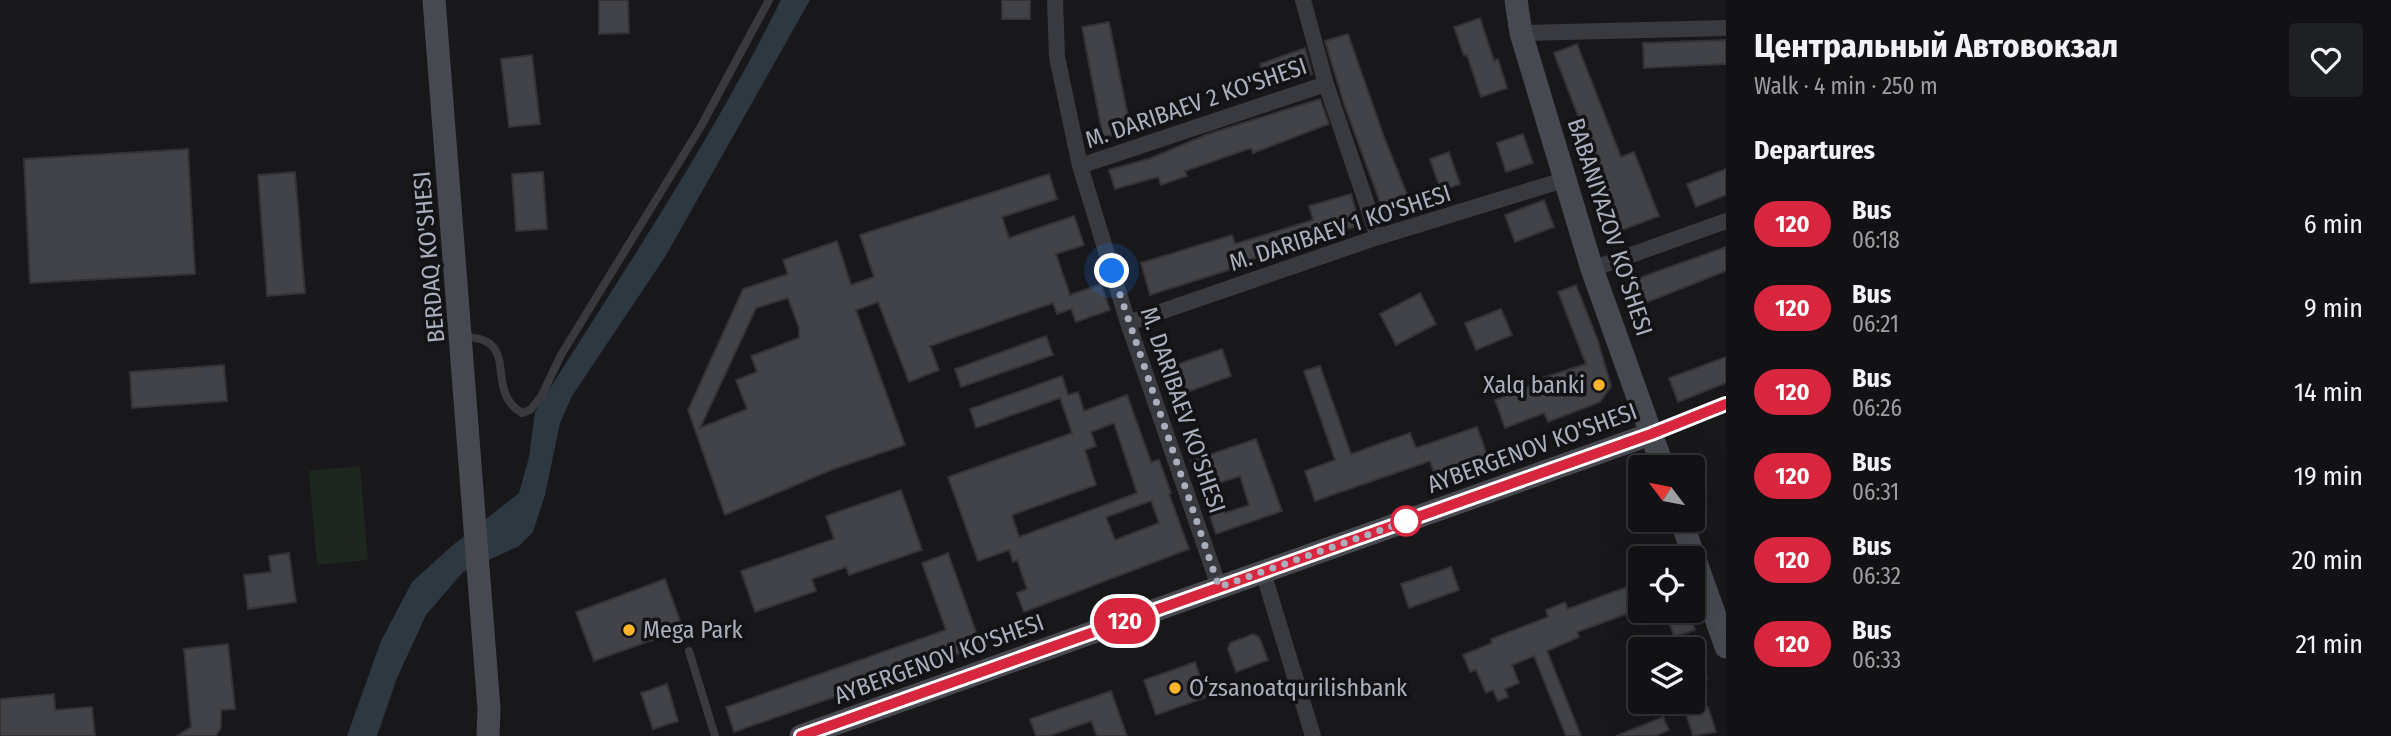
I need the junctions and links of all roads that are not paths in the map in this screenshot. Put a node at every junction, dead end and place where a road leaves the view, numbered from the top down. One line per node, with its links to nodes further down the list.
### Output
1 (434, 0): 15 (street, BERDAQ KO'SHESI)
2 (769, 0): 15 (lane)
3 (1055, 0): 9 (street, M. DARIBAEV KO'SHESI)
4 (1303, 0): 8 (street)
5 (1516, 0): 7 (street, BABANIYAZOV KO‘SHESI)
6 (1726, 28): 7 (street)
7 (1521, 33): 10 (street, BABANIYAZOV KO‘SHESI)
8 (1326, 84): 9 (street, M. DARIBAEV 2 KO'SHESI); 12 (street)
9 (1080, 166): 14 (street, M. DARIBAEV KO'SHESI)
10 (1566, 179): 12 (street, M. DARIBAEV 1 KO'SHESI); 13 (street, BABANIYAZOV KO‘SHESI)
11 (1726, 221): 13 (street)
12 (1378, 237): 14 (street, M. DARIBAEV 1 KO'SHESI)
13 (1592, 269): 17 (street, BABANIYAZOV KO‘SHESI)
14 (1128, 323): 21 (street, M. DARIBAEV KO'SHESI)
15 (461, 337): 25 (street, BERDAQ KO'SHESI)
16 (1726, 404): 17 (street, AYBERGENOV KO'SHESI)
17 (1651, 434): 18 (street, BABANIYAZOV KO‘SHESI); 20 (street, AYBERGENOV KO'SHESI)
18 (1659, 455)
19 (1686, 532): 22 (street)
20 (1263, 572): 21 (street, AYBERGENOV KO'SHESI); 30 (street)
21 (1219, 587): 29 (street, AYBERGENOV KO'SHESI)
22 (1718, 601): 23 (street)
23 (1726, 647)
24 (689, 651): 28 (lane)
25 (489, 709): 26 (street, BERDAQ KO'SHESI); 27 (street)
26 (488, 736)
27 (504, 736)
28 (715, 736)
29 (801, 736)
30 (1313, 736)

